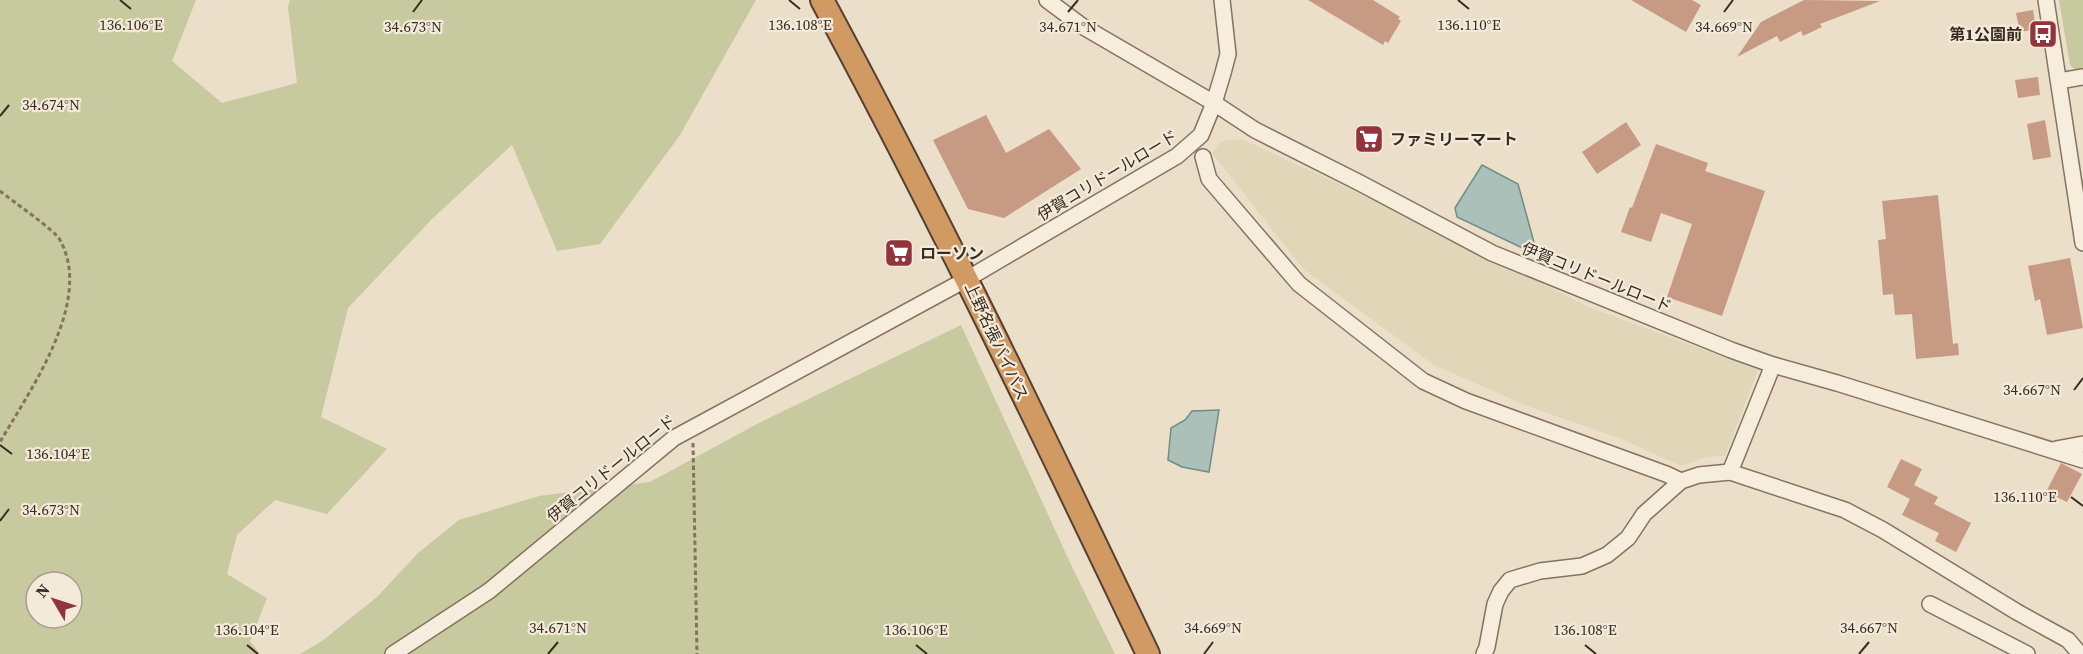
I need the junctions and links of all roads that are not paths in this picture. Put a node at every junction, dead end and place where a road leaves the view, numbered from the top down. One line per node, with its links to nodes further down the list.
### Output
1 (822, 0): 10 (highway, 上野名張バイパス)
2 (1047, 0): 7 (street)
3 (1222, 0): 7 (street)
4 (2046, 0): 6 (street)
5 (2083, 77): 6 (street)
6 (2059, 81): 9 (street)
7 (1214, 103): 10 (street, 伊賀コリドールロード); 11 (street, 伊賀コリドールロード)
8 (1203, 157): 16 (street)
9 (2083, 243)
10 (967, 279): 18 (street, 伊賀コリドールロード); 19 (highway, 上野名張バイパス)
11 (1773, 365): 13 (street, 伊賀コリドールロード); 15 (street)
12 (2083, 444): 13 (street)
13 (2050, 450): 14 (street, 伊賀コリドールロード)
14 (2083, 460)
15 (1730, 472): 16 (street); 22 (street)
16 (1681, 481): 20 (street)
17 (1930, 604): 21 (street)
18 (393, 654)
19 (1148, 654)
20 (1484, 654)
21 (2027, 654)
22 (2080, 654)

